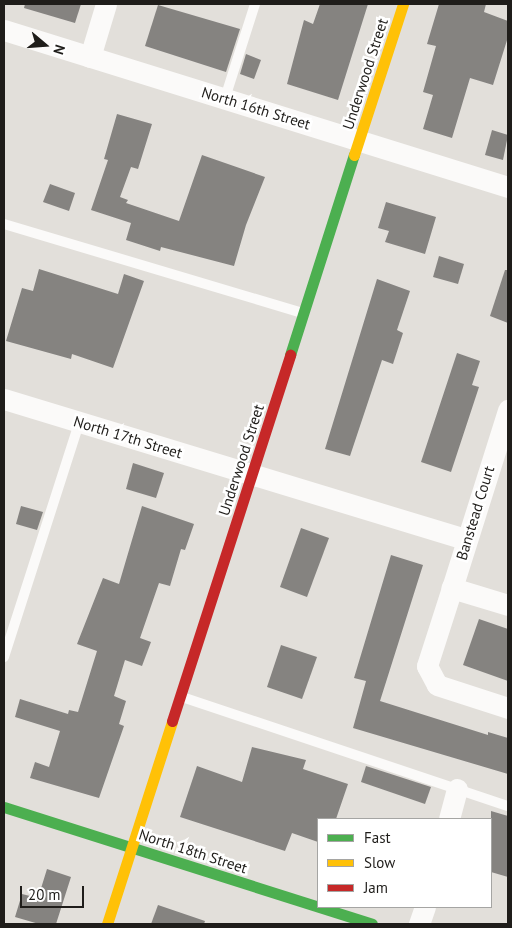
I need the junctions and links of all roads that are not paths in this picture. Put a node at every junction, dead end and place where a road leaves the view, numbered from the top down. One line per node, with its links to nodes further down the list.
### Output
1 (106, 4): 5 (street)
2 (255, 4): 6 (lane)
3 (403, 4): 7 (street, Underwood Street)
4 (4, 30): 5 (street, North 16th Street)
5 (90, 57): 6 (street, North 16th Street)
6 (225, 98): 7 (street, North 16th Street)
7 (359, 140): 8 (street, North 16th Street); 10 (street, Underwood Street)
8 (507, 181)
9 (4, 224): 10 (lane)
10 (303, 313): 14 (street, Underwood Street)
11 (4, 399): 13 (street, North 17th Street)
12 (508, 410): 15 (street, Banstead Court)
13 (79, 423): 14 (street, North 17th Street); 18 (lane)
14 (253, 474): 15 (street, North 17th Street); 19 (street, Underwood Street)
15 (466, 539): 16 (street, Banstead Court)
16 (452, 588): 17 (street); 20 (street, Banstead Court)
17 (508, 605)
18 (4, 657)
19 (179, 696): 21 (lane); 25 (street, Underwood Street)
20 (508, 708)
21 (457, 789): 22 (lane); 24 (street)
22 (508, 806)
23 (4, 808): 25 (street, North 18th Street)
24 (449, 818)
25 (130, 846): 26 (street, North 18th Street); 29 (street, Underwood Street)
26 (317, 906)
27 (322, 908): 30 (street, North 18th Street)
28 (425, 908): 31 (street)
29 (107, 924)
30 (372, 924)
31 (420, 924)

